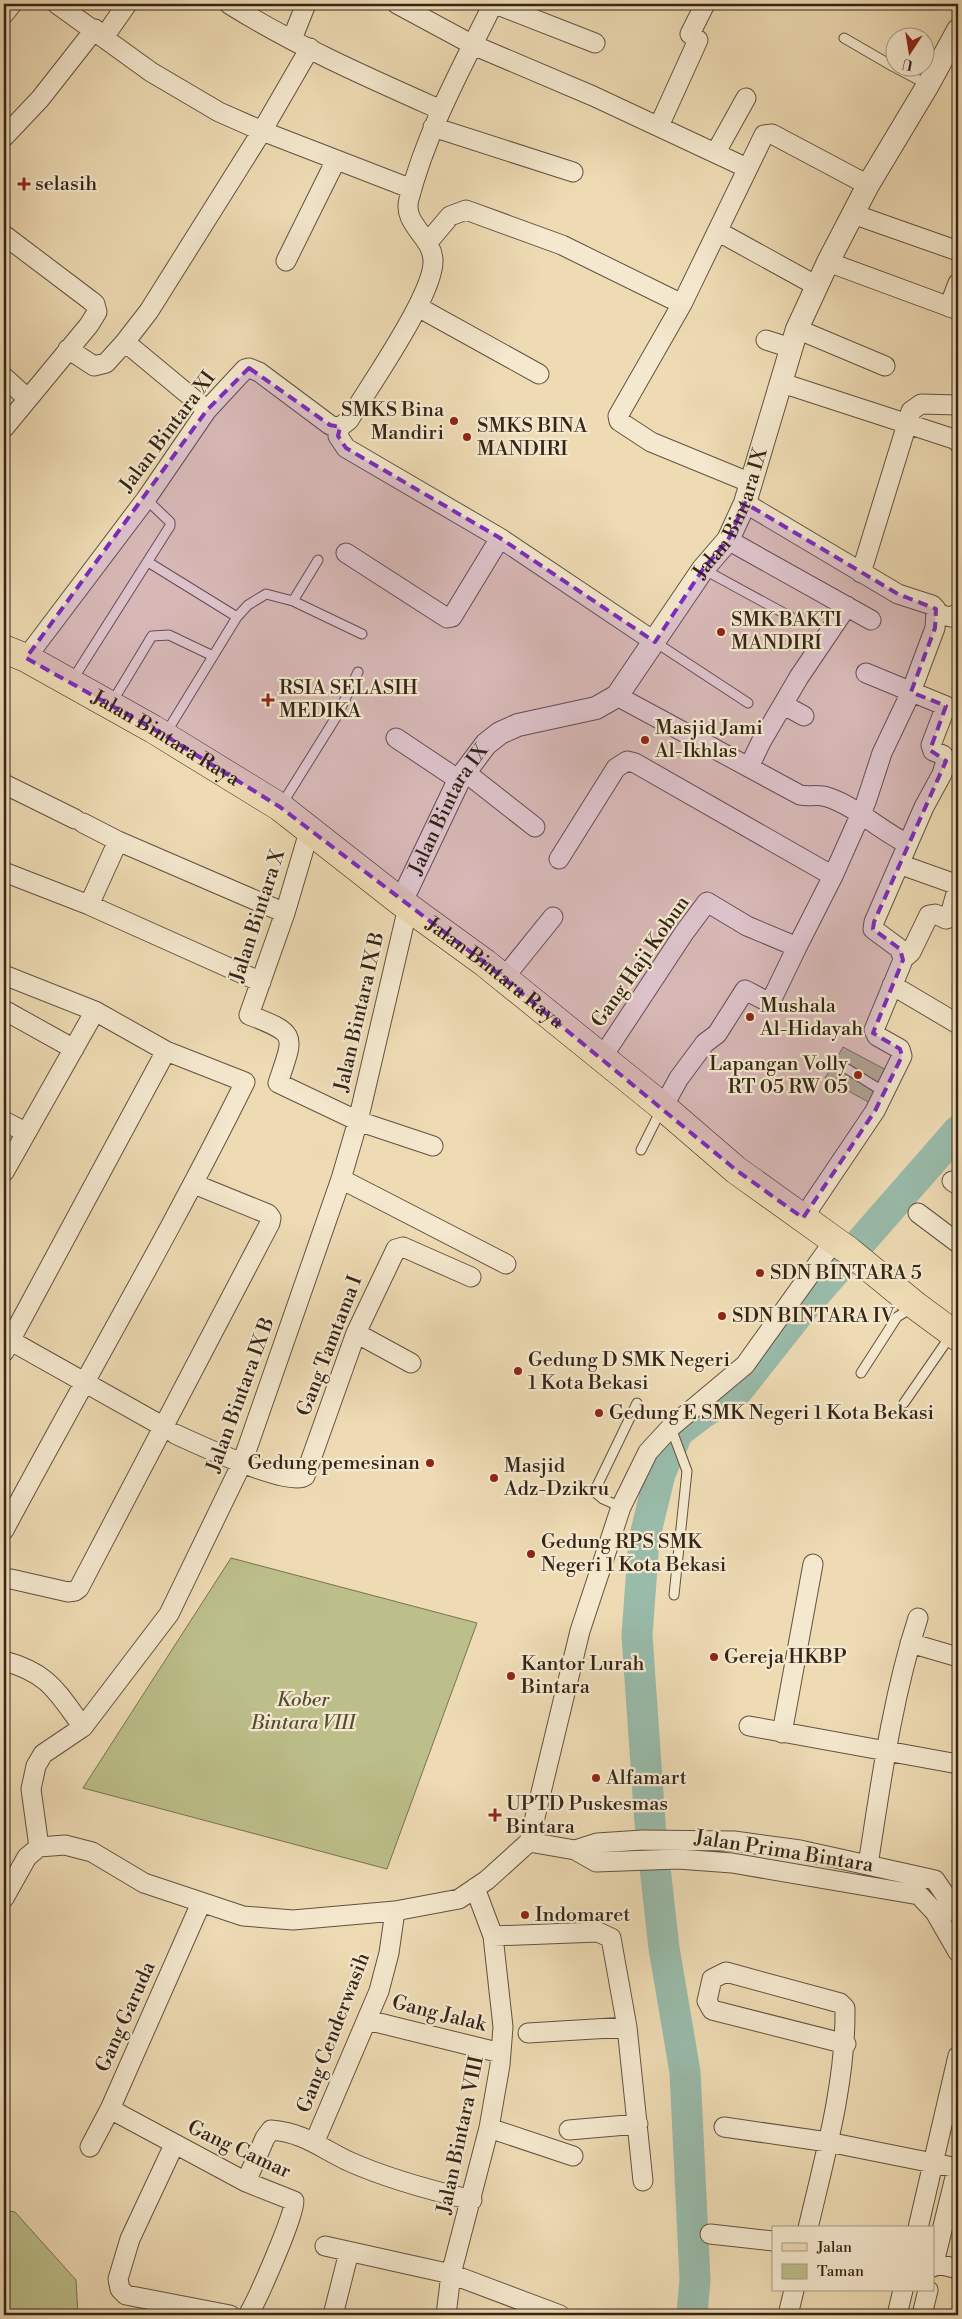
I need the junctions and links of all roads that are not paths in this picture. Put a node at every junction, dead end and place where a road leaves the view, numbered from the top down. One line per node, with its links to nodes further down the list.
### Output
1 (12, 4): 9 (street)
2 (57, 4): 11 (street)
3 (127, 4): 11 (street)
4 (229, 4): 13 (street)
5 (306, 4): 13 (street)
6 (397, 4): 15 (street)
7 (494, 4): 14 (street); 15 (street)
8 (705, 4): 22 (street)
9 (4, 14)
10 (958, 30): 19 (street, Jalan Bintara IX)
11 (100, 33): 23 (street); 24 (street)
12 (844, 38): 17 (lane)
13 (292, 39): 16 (street)
14 (595, 43)
15 (473, 45): 21 (street); 22 (street)
16 (310, 48): 21 (street); 23 (street)
17 (884, 61)
18 (914, 78): 19 (lane)
19 (928, 86): 29 (street, Jalan Bintara IX)
20 (746, 98): 25 (street)
21 (437, 119): 28 (street); 30 (street)
22 (659, 126): 25 (street)
23 (262, 131): 26 (street); 45 (street)
24 (4, 136)
25 (716, 152): 27 (street)
26 (336, 160): 30 (street); 36 (street)
27 (747, 168): 29 (street); 32 (street)
28 (573, 172)
29 (868, 185): 31 (street, Jalan Bintara IX)
30 (412, 189): 34 (street)
31 (853, 214): 35 (street); 37 (street, Jalan Bintara IX)
32 (719, 232): 39 (street); 40 (street)
33 (4, 235): 46 (street)
34 (428, 242): 40 (street); 41 (street)
35 (958, 251)
36 (286, 261)
37 (828, 262): 39 (street, Jalan Bintara IX); 42 (street)
38 (958, 283): 42 (street)
39 (817, 286): 43 (street, Jalan Bintara IX)
40 (682, 304): 58 (street)
41 (418, 307): 48 (street); 55 (street)
42 (954, 308)
43 (794, 338): 44 (street); 47 (street); 50 (street, Jalan Bintara IX)
44 (766, 340)
45 (125, 342): 46 (street); 53 (street)
46 (68, 349): 51 (street)
47 (885, 366)
48 (539, 374)
49 (4, 377): 51 (street)
50 (782, 383): 54 (street); 58 (street, Jalan Bintara IX)
51 (28, 398): 56 (street)
52 (958, 405): 54 (street)
53 (208, 410): 55 (street, Jalan Bintara XI); 59 (street, Jalan Bintara XI)
54 (908, 424): 57 (street); 66 (street)
55 (340, 427): 60 (street)
56 (4, 428)
57 (958, 442)
58 (748, 493): 61 (street, Jalan Bintara IX); 66 (street)
59 (146, 499): 64 (lane); 76 (street, Jalan Bintara XI)
60 (500, 538): 62 (street); 75 (street)
61 (728, 540): 65 (street, Jalan Bintara IX); 68 (street)
62 (346, 553)
63 (318, 560): 67 (lane)
64 (148, 562): 71 (lane); 80 (lane)
65 (703, 569): 72 (lane); 75 (street, Jalan Bintara IX)
66 (861, 573): 70 (street)
67 (293, 601): 71 (lane); 74 (lane)
68 (847, 606): 73 (street); 85 (street)
69 (958, 613): 70 (street)
70 (937, 614): 81 (street)
71 (237, 617): 77 (lane)
72 (791, 617)
73 (871, 620)
74 (362, 634)
75 (655, 642): 82 (street, Jalan Bintara IX); 83 (lane)
76 (15, 653): 80 (main road, Jalan Bintara Raya)
77 (213, 656): 84 (lane); 87 (lane)
78 (358, 672): 93 (lane)
79 (866, 673): 81 (street)
80 (70, 683): 84 (main road, Jalan Bintara Raya)
81 (911, 692): 89 (street); 94 (street)
82 (617, 696): 90 (street); 91 (street, Jalan Bintara IX)
83 (748, 703)
84 (110, 705): 87 (main road, Jalan Bintara Raya)
85 (784, 705): 86 (street); 90 (street)
86 (804, 716)
87 (164, 735): 93 (main road, Jalan Bintara Raya)
88 (396, 738): 91 (street)
89 (950, 757): 98 (street)
90 (749, 768): 94 (street)
91 (462, 776): 95 (street); 104 (street, Jalan Bintara IX)
92 (4, 784): 97 (street)
93 (280, 807): 96 (main road, Jalan Bintara Raya)
94 (860, 814): 98 (street); 102 (street)
95 (535, 827)
96 (312, 830): 104 (main road, Jalan Bintara Raya); 106 (street, Jalan Bintara X)
97 (118, 841): 105 (street); 106 (street)
98 (908, 844): 100 (street)
99 (559, 859): 102 (street)
100 (899, 864): 103 (street); 109 (street)
101 (4, 872): 105 (street)
102 (832, 876): 108 (street)
103 (958, 886): 109 (street)
104 (404, 904): 111 (main road, Jalan Bintara Raya); 124 (street, Jalan Bintara IX B)
105 (89, 905): 112 (street)
106 (285, 913): 112 (street, Jalan Bintara X)
107 (553, 917): 111 (street)
108 (795, 950): 119 (street, Gang Haji Kobun); 122 (street)
109 (903, 959): 113 (street)
110 (4, 975): 115 (street)
111 (503, 979): 119 (main road, Jalan Bintara Raya)
112 (261, 982): 124 (street, Jalan Bintara X)
113 (892, 985): 116 (street); 121 (street)
114 (4, 1010): 117 (street)
115 (94, 1011): 117 (street); 118 (street)
116 (958, 1024)
117 (74, 1049): 125 (street)
118 (166, 1051): 130 (street); 140 (street)
119 (601, 1059): 122 (main road, Jalan Bintara Raya)
120 (844, 1066): 121 (lane)
121 (884, 1092): 132 (street)
122 (662, 1107): 127 (lane); 132 (main road, Jalan Bintara Raya)
123 (4, 1120): 125 (street)
124 (358, 1121): 126 (street); 129 (street, Jalan Bintara IX B)
125 (25, 1132): 128 (street)
126 (433, 1146)
127 (641, 1150)
128 (4, 1172)
129 (341, 1179): 135 (street); 148 (street, Jalan Bintara IX B)
130 (194, 1184): 143 (street); 146 (street)
131 (918, 1213): 133 (street)
132 (803, 1218): 134 (main road, Jalan Bintara Raya)
133 (958, 1243)
134 (842, 1246): 137 (main road, Jalan Bintara Raya); 147 (street)
135 (506, 1264)
136 (471, 1277): 138 (street, Gang Tamtama I)
137 (916, 1306): 139 (main road, Jalan Bintara Raya); 142 (lane)
138 (356, 1333): 141 (street); 148 (street, Gang Tamtama I)
139 (956, 1335): 145 (lane)
140 (6, 1343): 143 (street)
141 (412, 1363)
142 (861, 1373)
143 (83, 1382): 146 (street); 150 (street)
144 (637, 1403): 149 (lane)
145 (904, 1403)
146 (169, 1430): 148 (street); 152 (street)
147 (672, 1432): 149 (street); 153 (lane)
148 (242, 1463): 159 (street, Jalan Bintara IX B)
149 (621, 1507): 164 (street)
150 (4, 1530)
151 (813, 1564): 160 (street)
152 (11, 1579)
153 (674, 1595)
154 (918, 1618): 155 (street)
155 (910, 1643): 156 (street); 161 (street)
156 (958, 1657)
157 (4, 1661): 159 (street)
158 (748, 1726): 160 (street)
159 (83, 1727): 165 (street, Jalan Bintara IX B)
160 (782, 1733): 161 (street)
161 (886, 1749): 162 (street); 168 (street)
162 (958, 1764)
163 (734, 1841): 166 (street, Jalan Prima Bintara); 167 (street); 168 (street, Jalan Prima Bintara)
164 (529, 1842): 166 (street, Jalan Prima Bintara); 171 (street)
165 (39, 1848): 173 (street); 174 (street)
166 (574, 1850): 167 (street, Jalan Prima Bintara)
167 (732, 1863): 172 (street, Jalan Prima Bintara)
168 (868, 1865): 169 (street, Jalan Prima Bintara)
169 (935, 1880): 170 (street, Jalan Prima Bintara); 172 (street); 176 (street)
170 (958, 1885)
171 (475, 1888): 175 (street); 177 (street, Jalan Bintara VIII)
172 (919, 1895): 178 (street)
173 (4, 1898)
174 (201, 1903): 175 (street); 185 (street, Gang Garuda)
175 (395, 1911): 179 (street, Gang Cenderwasih)
176 (958, 1914)
177 (493, 1936): 180 (street); 183 (street, Jalan Bintara VIII)
178 (958, 1952)
179 (367, 2020): 183 (street, Gang Jalak); 190 (street, Gang Cenderwasih)
180 (627, 2027): 181 (street); 186 (street)
181 (528, 2033)
182 (846, 2044): 182 (street); 191 (street)
183 (501, 2053): 188 (street, Jalan Bintara VIII)
184 (958, 2056): 195 (street)
185 (110, 2109): 192 (street, Gang Camar); 193 (street, Gang Garuda)
186 (638, 2124): 189 (street); 198 (street)
187 (724, 2127): 191 (street)
188 (489, 2128): 194 (street); 199 (street, Jalan Bintara VIII)
189 (569, 2130)
190 (315, 2141): 197 (street); 199 (street)
191 (828, 2142): 195 (street); 200 (street)
192 (174, 2144): 197 (street, Gang Camar); 212 (street)
193 (90, 2147)
194 (573, 2156)
195 (933, 2163): 196 (street); 201 (street)
196 (958, 2167): 206 (street)
197 (246, 2182): 213 (street, Gang Camar)
198 (642, 2182)
199 (472, 2200): 208 (street, Jalan Bintara VIII)
200 (808, 2226)
201 (918, 2226)
202 (710, 2234): 203 (street)
203 (772, 2241)
204 (324, 2246): 205 (street)
205 (349, 2252): 208 (street); 214 (street)
206 (934, 2265): 207 (street)
207 (958, 2269)
208 (451, 2274): 215 (street, Jalan Bintara VIII); 216 (street)
209 (794, 2292): 217 (street)
210 (903, 2292): 218 (street)
211 (928, 2292): 219 (street)
212 (222, 2315)
213 (248, 2315)
214 (333, 2315)
215 (446, 2315)
216 (560, 2315)
217 (788, 2315)
218 (897, 2315)
219 (922, 2315)

